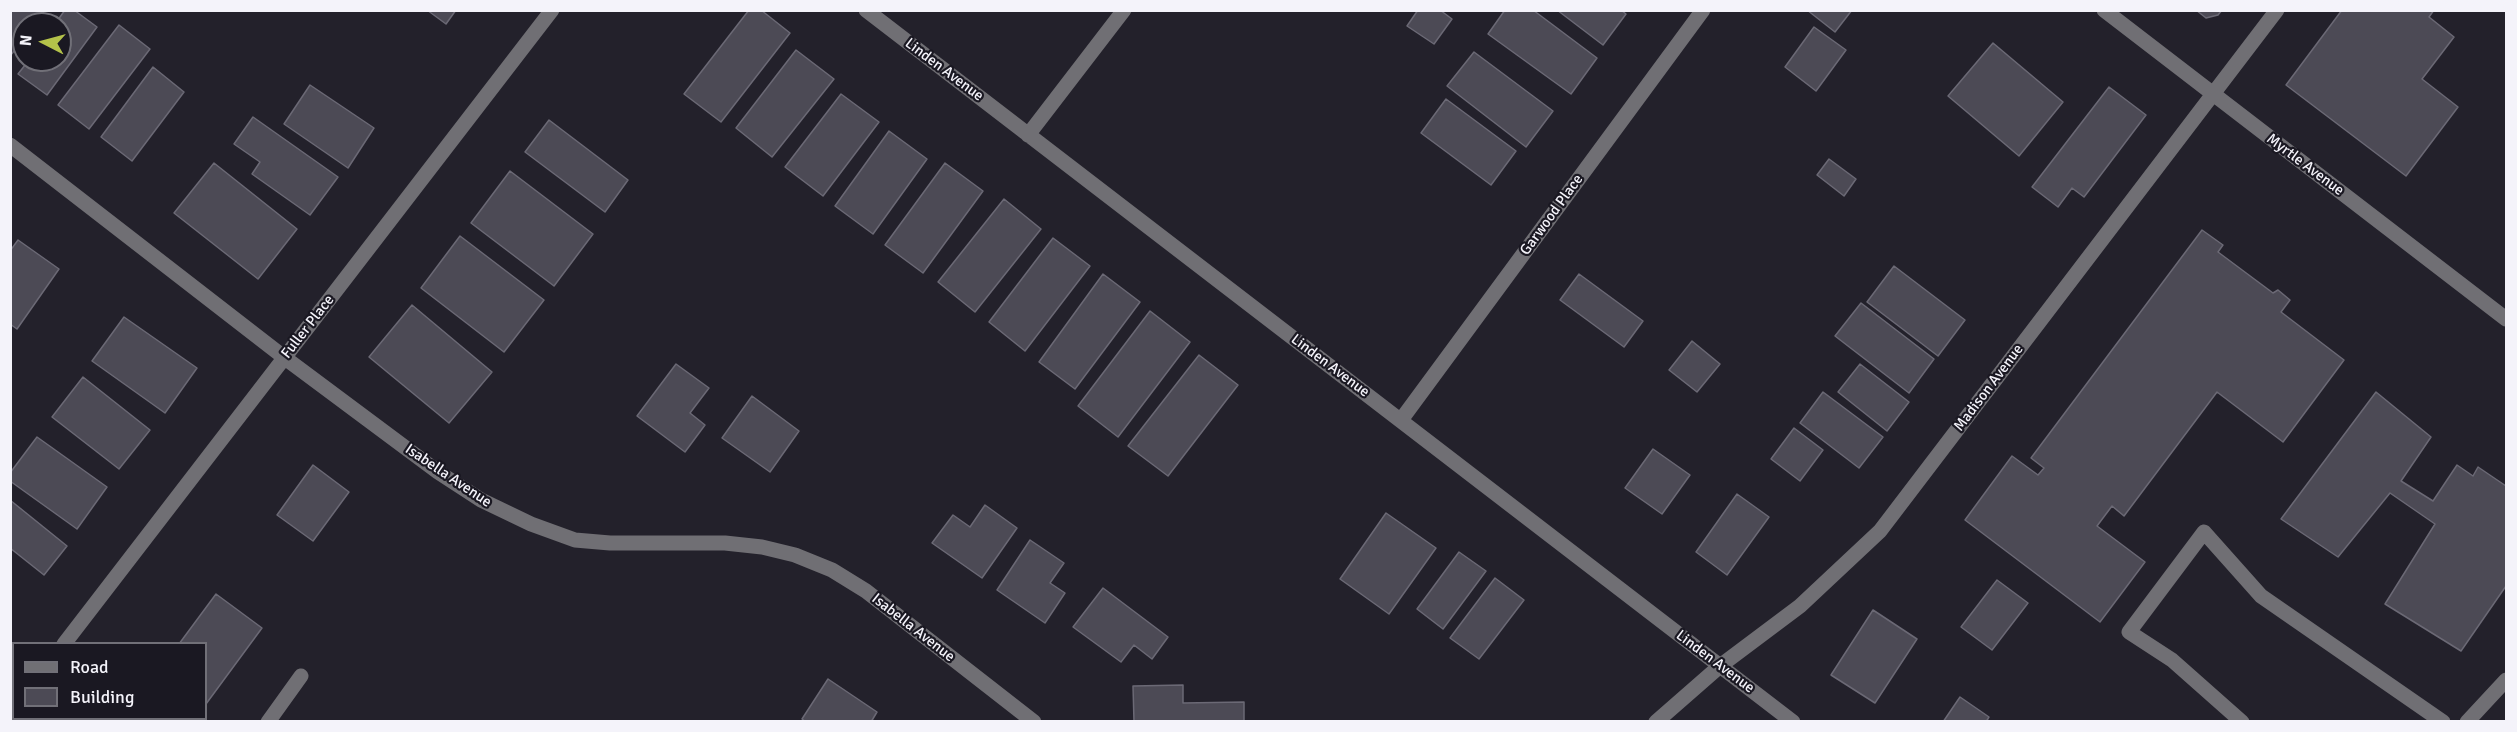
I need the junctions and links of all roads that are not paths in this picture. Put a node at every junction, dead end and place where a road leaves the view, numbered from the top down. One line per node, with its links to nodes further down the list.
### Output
1 (552, 10): 11 (street, Fuller Place)
2 (866, 10): 8 (street, Linden Avenue)
3 (1124, 10): 8 (street)
4 (1703, 10): 12 (street, Garwood Place)
5 (2104, 10): 7 (street, Myrtle Avenue)
6 (2277, 10): 7 (street, Madison Avenue)
7 (2212, 94): 10 (street, Myrtle Avenue); 14 (street, Madison Avenue)
8 (1028, 135): 12 (street, Linden Avenue)
9 (10, 145): 11 (street, Isabella Avenue)
10 (2506, 319)
11 (285, 358): 13 (street, Fuller Place); 18 (street, Isabella Avenue)
12 (1401, 420): 14 (street, Linden Avenue)
13 (66, 642)
14 (1720, 666): 19 (street, Madison Avenue); 20 (street, Linden Avenue)
15 (301, 676): 17 (street)
16 (2506, 680): 23 (street)
17 (268, 722)
18 (1034, 722)
19 (1656, 722)
20 (1793, 722)
21 (2242, 722): 22 (street)
22 (2443, 722)
23 (2467, 722)

